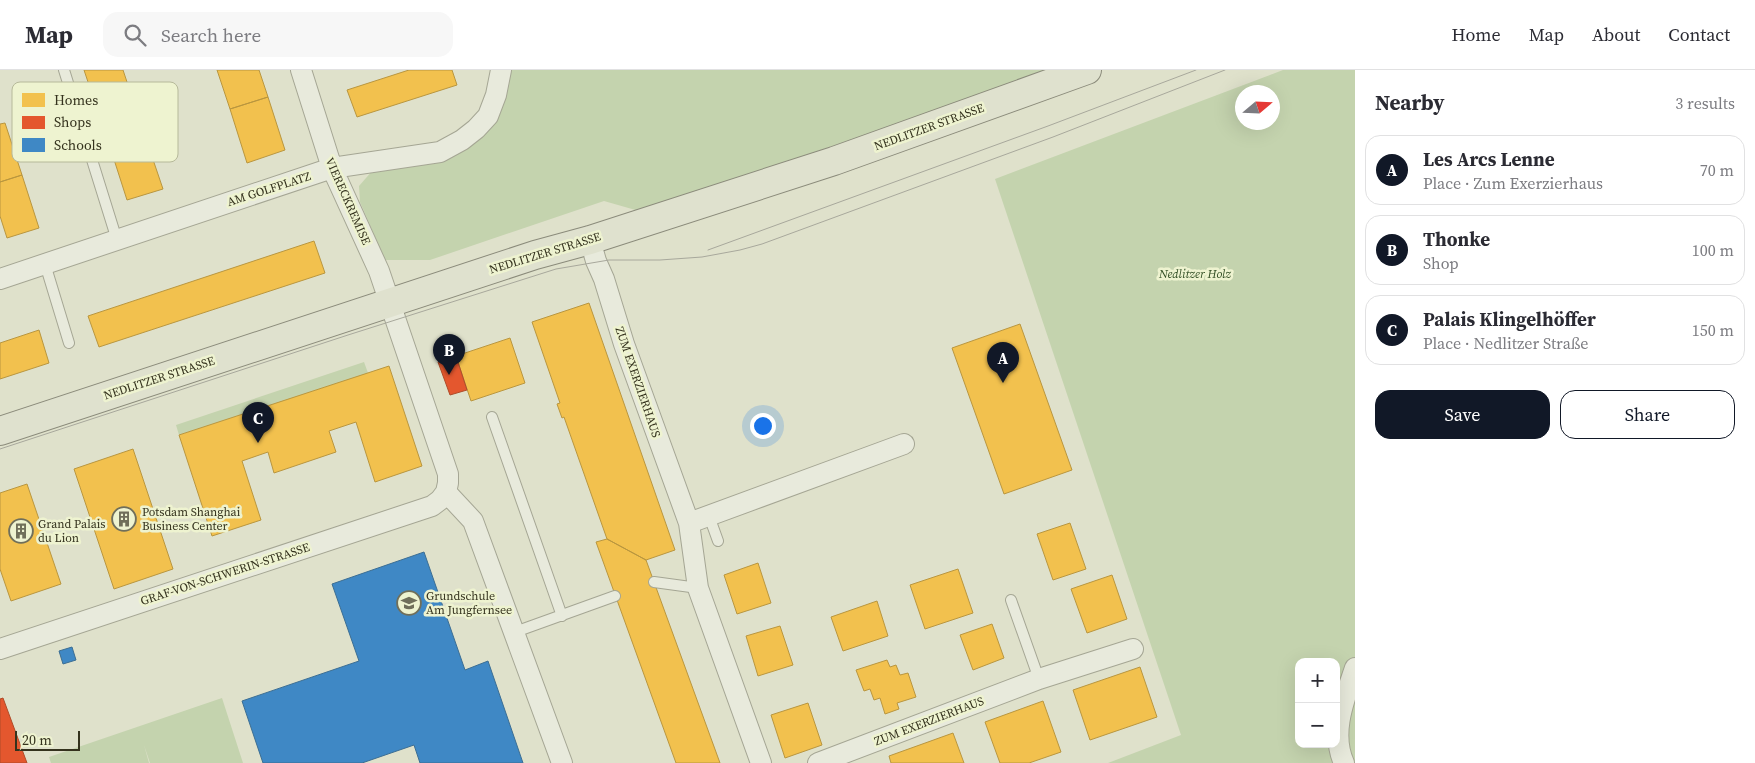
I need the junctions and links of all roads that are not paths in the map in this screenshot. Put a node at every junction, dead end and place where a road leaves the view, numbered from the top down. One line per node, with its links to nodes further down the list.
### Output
1 (64, 70): 5 (lane)
2 (300, 70): 7 (street, VIERECKREMISE)
3 (501, 70): 7 (street, AM GOLFPLATZ)
4 (1087, 70): 9 (main road, NEDLITZER STRASSE)
5 (68, 82)
6 (93, 162): 8 (lane)
7 (332, 168): 8 (street, AM GOLFPLATZ); 12 (street, VIERECKREMISE)
8 (118, 240): 10 (street, AM GOLFPLATZ)
9 (590, 240): 12 (main road, NEDLITZER STRASSE); 19 (street, ZUM EXERZIERHAUS)
10 (45, 264): 11 (street, AM GOLFPLATZ); 13 (lane)
11 (0, 279)
12 (390, 302): 15 (main road, NEDLITZER STRASSE); 17 (street, VIERECKREMISE)
13 (69, 343)
14 (492, 417): 25 (lane)
15 (0, 431)
16 (904, 444): 18 (street)
17 (446, 492): 26 (street); 27 (street, GRAF-VON-SCHWERIN-STRASSE)
18 (709, 516): 19 (street); 20 (lane)
19 (689, 523): 22 (street, ZUM EXERZIERHAUS)
20 (718, 541)
21 (654, 582): 22 (lane)
22 (698, 588): 32 (street, ZUM EXERZIERHAUS)
23 (616, 596): 25 (lane)
24 (1011, 600): 30 (lane)
25 (562, 616): 26 (lane)
26 (516, 632): 31 (street)
27 (0, 649)
28 (1133, 649): 30 (street, ZUM EXERZIERHAUS)
29 (1355, 668): 34 (street)
30 (1039, 679): 33 (street, ZUM EXERZIERHAUS)
31 (562, 763)
32 (761, 763)
33 (818, 763)
34 (1344, 763)

